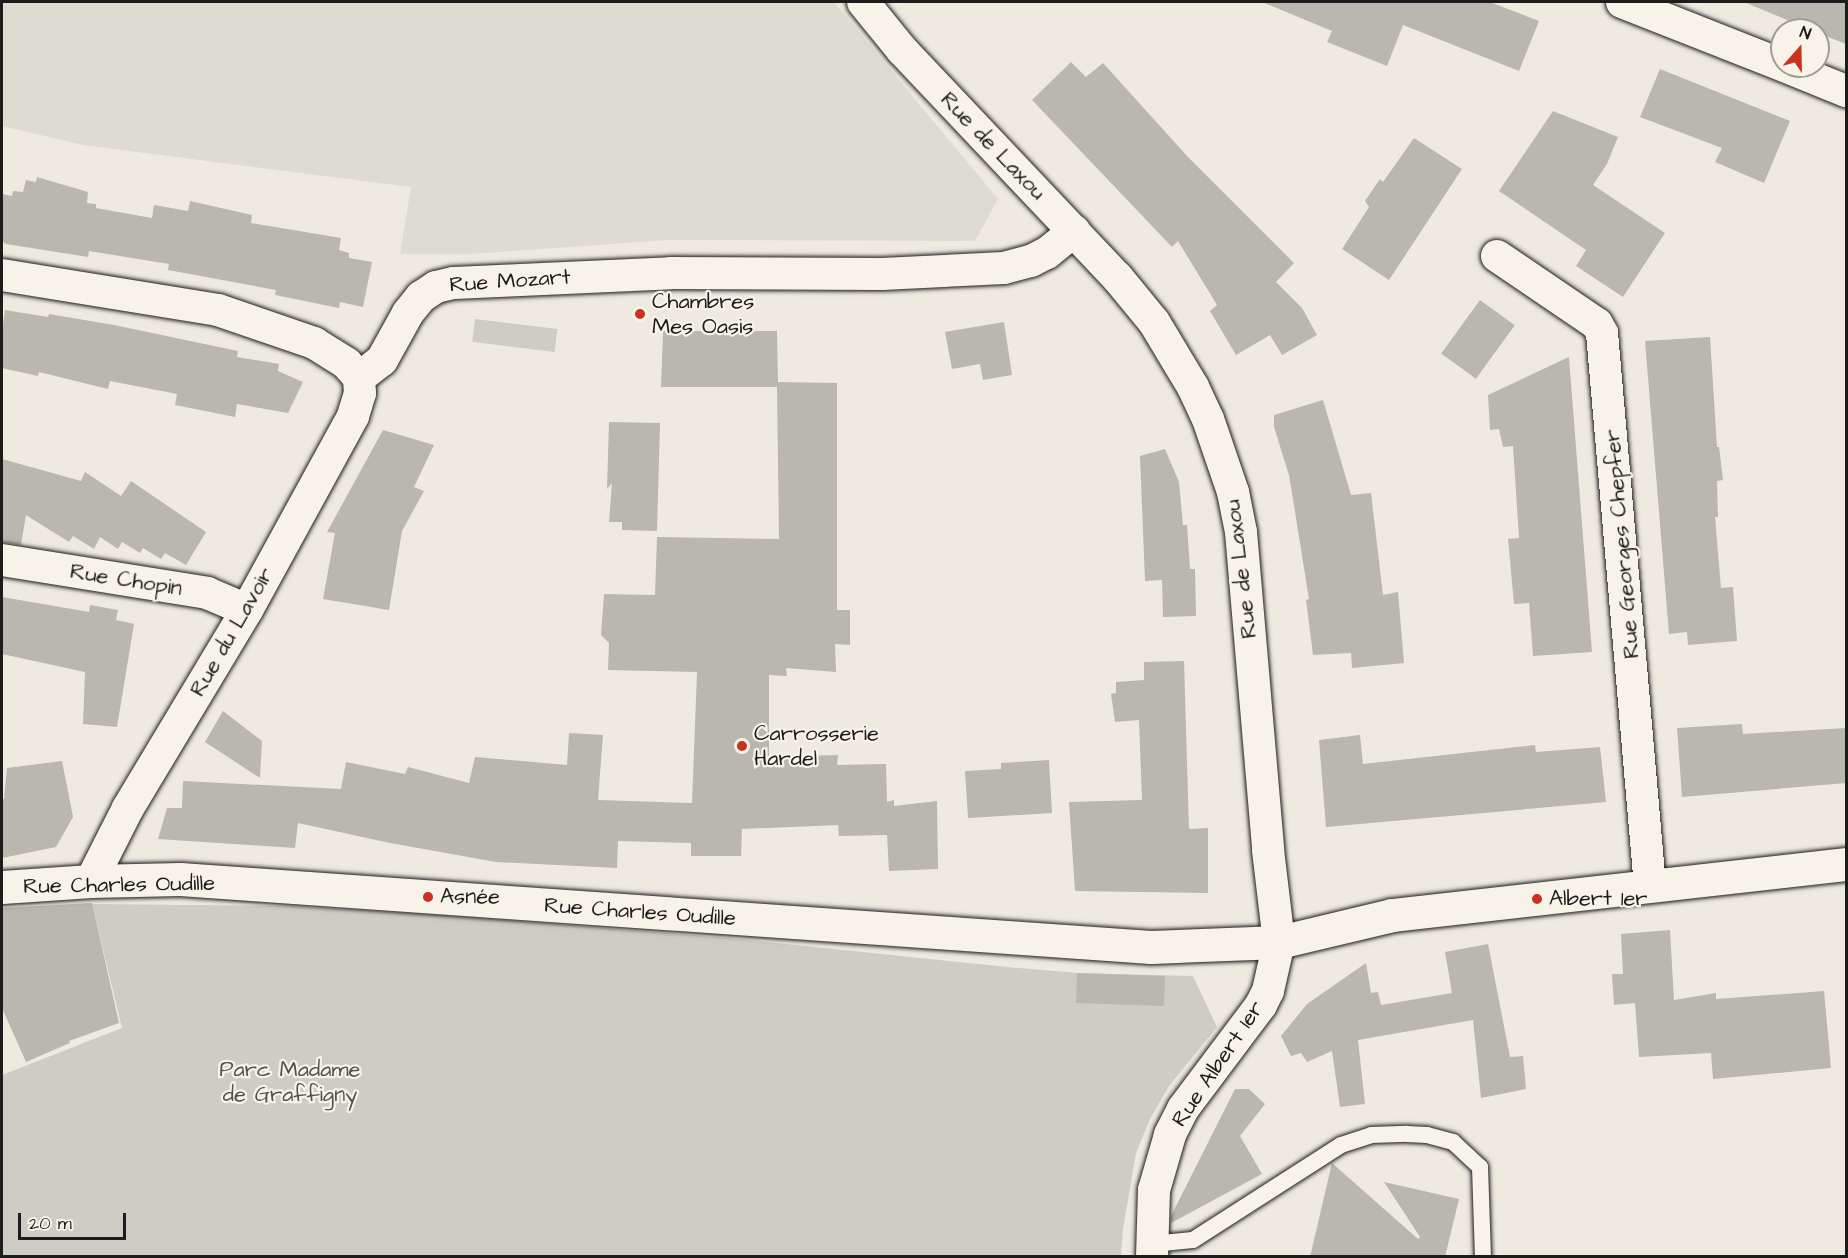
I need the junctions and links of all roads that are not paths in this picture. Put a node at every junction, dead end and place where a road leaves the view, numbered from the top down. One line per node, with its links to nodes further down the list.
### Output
1 (862, 2): 6 (street, Rue de Laxou)
2 (1622, 2): 3 (street)
3 (1770, 61)
4 (1813, 78): 5 (street)
5 (1846, 91)
6 (1074, 231): 9 (street, Rue Mozart); 16 (street, Rue de Laxou)
7 (1497, 256): 14 (street, Rue Georges Chepfer)
8 (2, 275): 9 (street)
9 (359, 378): 11 (street, Rue du Lavoir)
10 (2, 560): 11 (street, Rue Chopin)
11 (247, 609): 13 (street, Rue du Lavoir)
12 (1846, 864): 14 (street, Rue Charles Oudille)
13 (91, 881): 15 (street, Rue Charles Oudille); 16 (street, Rue Charles Oudille)
14 (1650, 886): 16 (street, Rue Charles Oudille)
15 (2, 887)
16 (1279, 942): 17 (street, Rue Albert 1er)
17 (1152, 1250): 18 (lane)
18 (1484, 1257)

